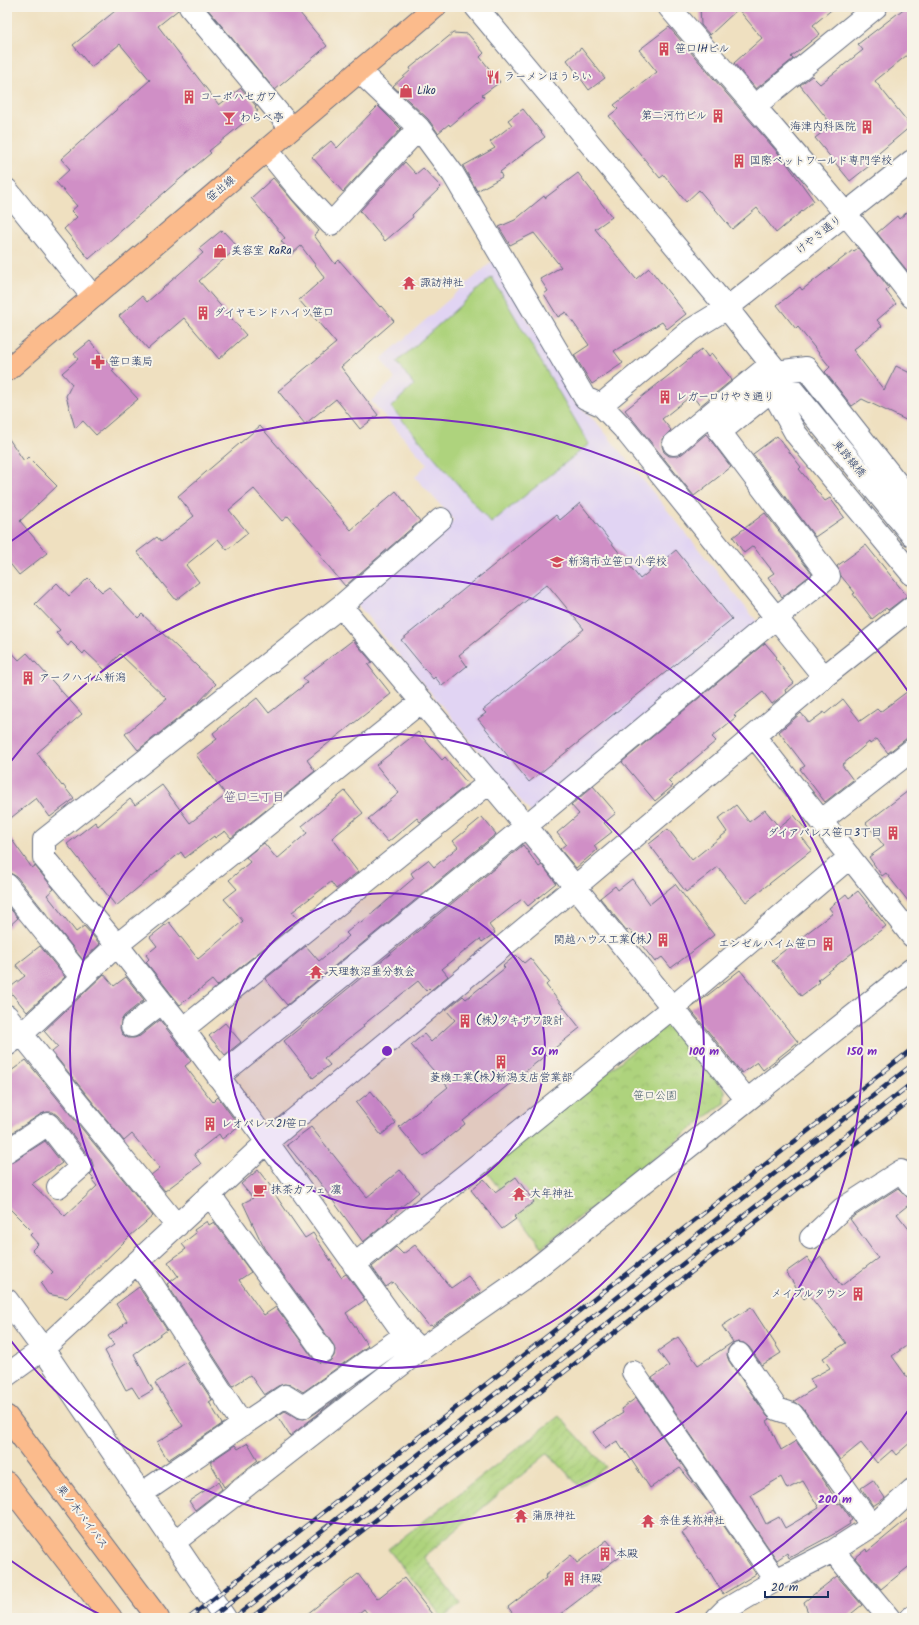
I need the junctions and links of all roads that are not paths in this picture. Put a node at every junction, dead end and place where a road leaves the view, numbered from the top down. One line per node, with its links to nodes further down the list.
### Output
1 (190, 7): 8 (street)
2 (435, 7): 6 (main road, 笹出線)
3 (476, 7): 16 (street, 東跨線橋)
4 (876, 7): 7 (street)
5 (675, 9): 7 (street)
6 (360, 72): 8 (main road, 笹出線); 9 (street)
7 (755, 106): 13 (street)
8 (291, 128): 10 (main road, 笹出線)
9 (419, 128): 10 (street); 19 (street)
10 (267, 150): 14 (main road, 笹出線)
11 (912, 161): 13 (street, けやき通り)
12 (7, 190): 14 (street)
13 (846, 214): 15 (street); 16 (street, けやき通り)
14 (93, 297): 17 (main road, 笹出線)
15 (912, 297)
16 (727, 308): 18 (street, 東跨線橋); 19 (street, けやき通り)
17 (7, 370)
18 (778, 376): 20 (street); 21 (street); 23 (street, 東跨線橋); 24 (street); 27 (street)
19 (601, 405): 27 (street)
20 (674, 444)
21 (912, 502)
22 (441, 519): 25 (street)
23 (912, 535)
24 (912, 574)
25 (341, 606): 29 (street); 39 (street)
26 (912, 607): 28 (street)
27 (776, 617): 28 (street); 34 (street)
28 (824, 676): 30 (street)
29 (422, 701): 32 (street); 39 (street)
30 (754, 736): 33 (street); 37 (street)
31 (912, 750): 33 (street)
32 (490, 782): 34 (street); 46 (street)
33 (821, 821): 35 (street)
34 (526, 826): 37 (street); 48 (street)
35 (850, 857): 38 (street); 43 (street)
36 (7, 885): 41 (street)
37 (576, 886): 43 (street); 50 (street)
38 (912, 936)
39 (117, 945): 41 (street); 42 (street)
40 (912, 969): 49 (street)
41 (82, 978): 47 (street)
42 (161, 1003): 45 (street); 46 (street)
43 (672, 1008): 49 (street); 58 (street)
44 (7, 1016): 47 (street)
45 (132, 1026)
46 (182, 1029): 48 (street)
47 (14, 1039): 55 (street)
48 (218, 1077): 50 (street)
49 (747, 1100): 60 (street)
50 (267, 1142): 54 (street); 58 (street)
51 (7, 1151): 53 (street)
52 (912, 1186): 56 (street)
53 (58, 1187)
54 (210, 1195): 55 (street); 62 (street)
55 (177, 1226): 57 (street)
56 (811, 1238)
57 (138, 1262): 61 (street); 67 (street)
58 (354, 1264): 60 (street)
59 (7, 1300): 61 (street)
60 (412, 1343): 67 (street); 72 (street)
61 (43, 1349): 65 (street); 70 (street)
62 (323, 1350)
63 (739, 1354): 71 (street)
64 (633, 1372): 74 (street)
65 (7, 1375)
66 (7, 1417): 76 (main road, 栗ノ木バイパス)
67 (243, 1425): 70 (street)
68 (7, 1483): 75 (main road)
69 (912, 1490): 71 (street)
70 (141, 1494): 72 (street)
71 (872, 1526): 73 (street)
72 (173, 1543): 77 (street)
73 (833, 1551): 74 (street); 79 (street)
74 (776, 1580): 78 (street)
75 (111, 1618)
76 (158, 1618)
77 (226, 1618)
78 (717, 1618)
79 (889, 1618)

